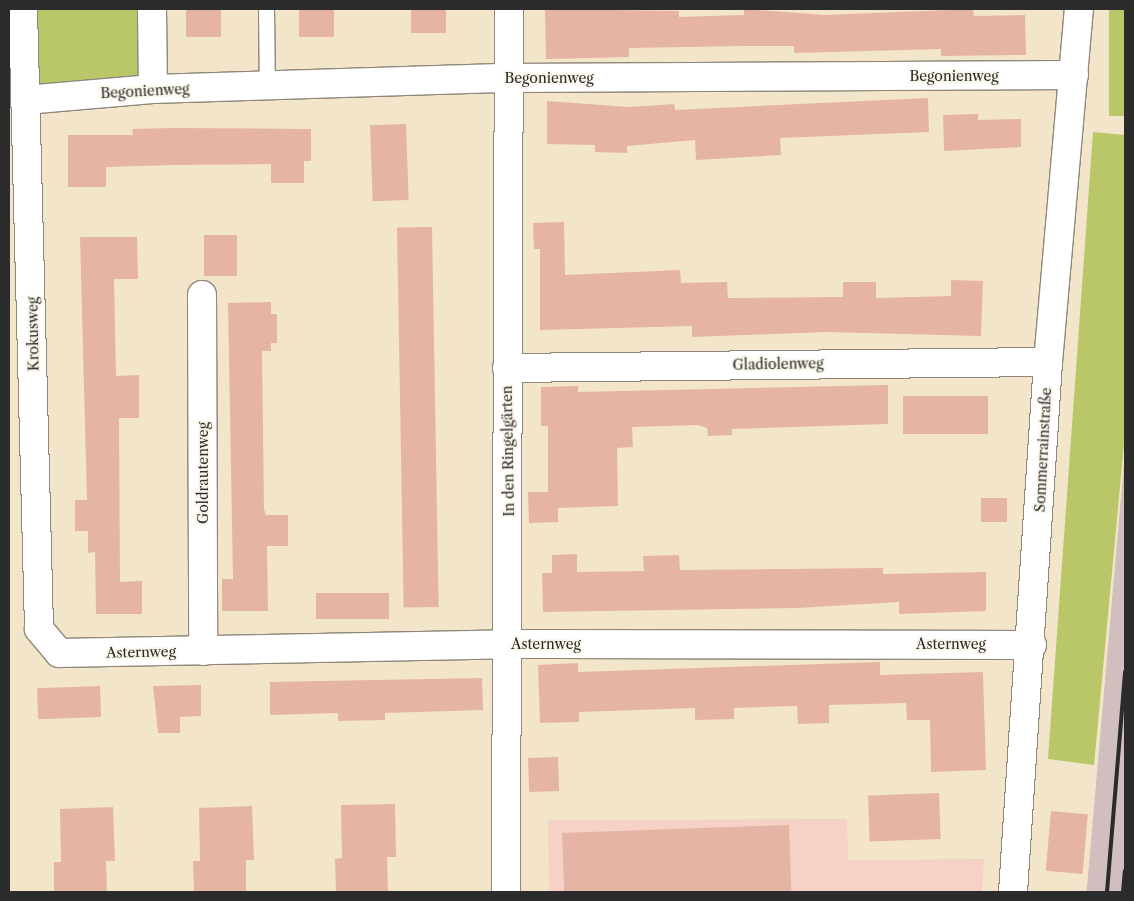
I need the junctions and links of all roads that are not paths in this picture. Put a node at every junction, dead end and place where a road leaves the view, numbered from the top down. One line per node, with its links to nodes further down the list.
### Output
1 (24, 9): 10 (street, Krokusweg)
2 (152, 9): 9 (street)
3 (266, 9): 8 (lane)
4 (509, 9): 7 (street, In den Ringelgärten)
5 (1080, 9): 6 (street, Sommerrainstraße)
6 (1074, 76): 7 (street, Begonienweg); 12 (street, Sommerrainstraße)
7 (508, 78): 8 (street, Begonienweg); 13 (street, In den Ringelgärten)
8 (267, 86): 9 (street, Begonienweg)
9 (153, 89): 10 (street, Begonienweg)
10 (25, 100): 17 (street, Krokusweg)
11 (202, 295): 16 (street, Goldrautenweg)
12 (1048, 362): 13 (street, Gladiolenweg); 15 (street, Sommerrainstraße)
13 (507, 368): 14 (street, In den Ringelgärten)
14 (510, 644): 15 (street, Asternweg); 16 (street, Asternweg); 18 (street, In den Ringelgärten)
15 (1032, 645): 19 (street, Sommerrainstraße)
16 (203, 651): 17 (street, Asternweg)
17 (59, 653)
18 (506, 892)
19 (1013, 892)

